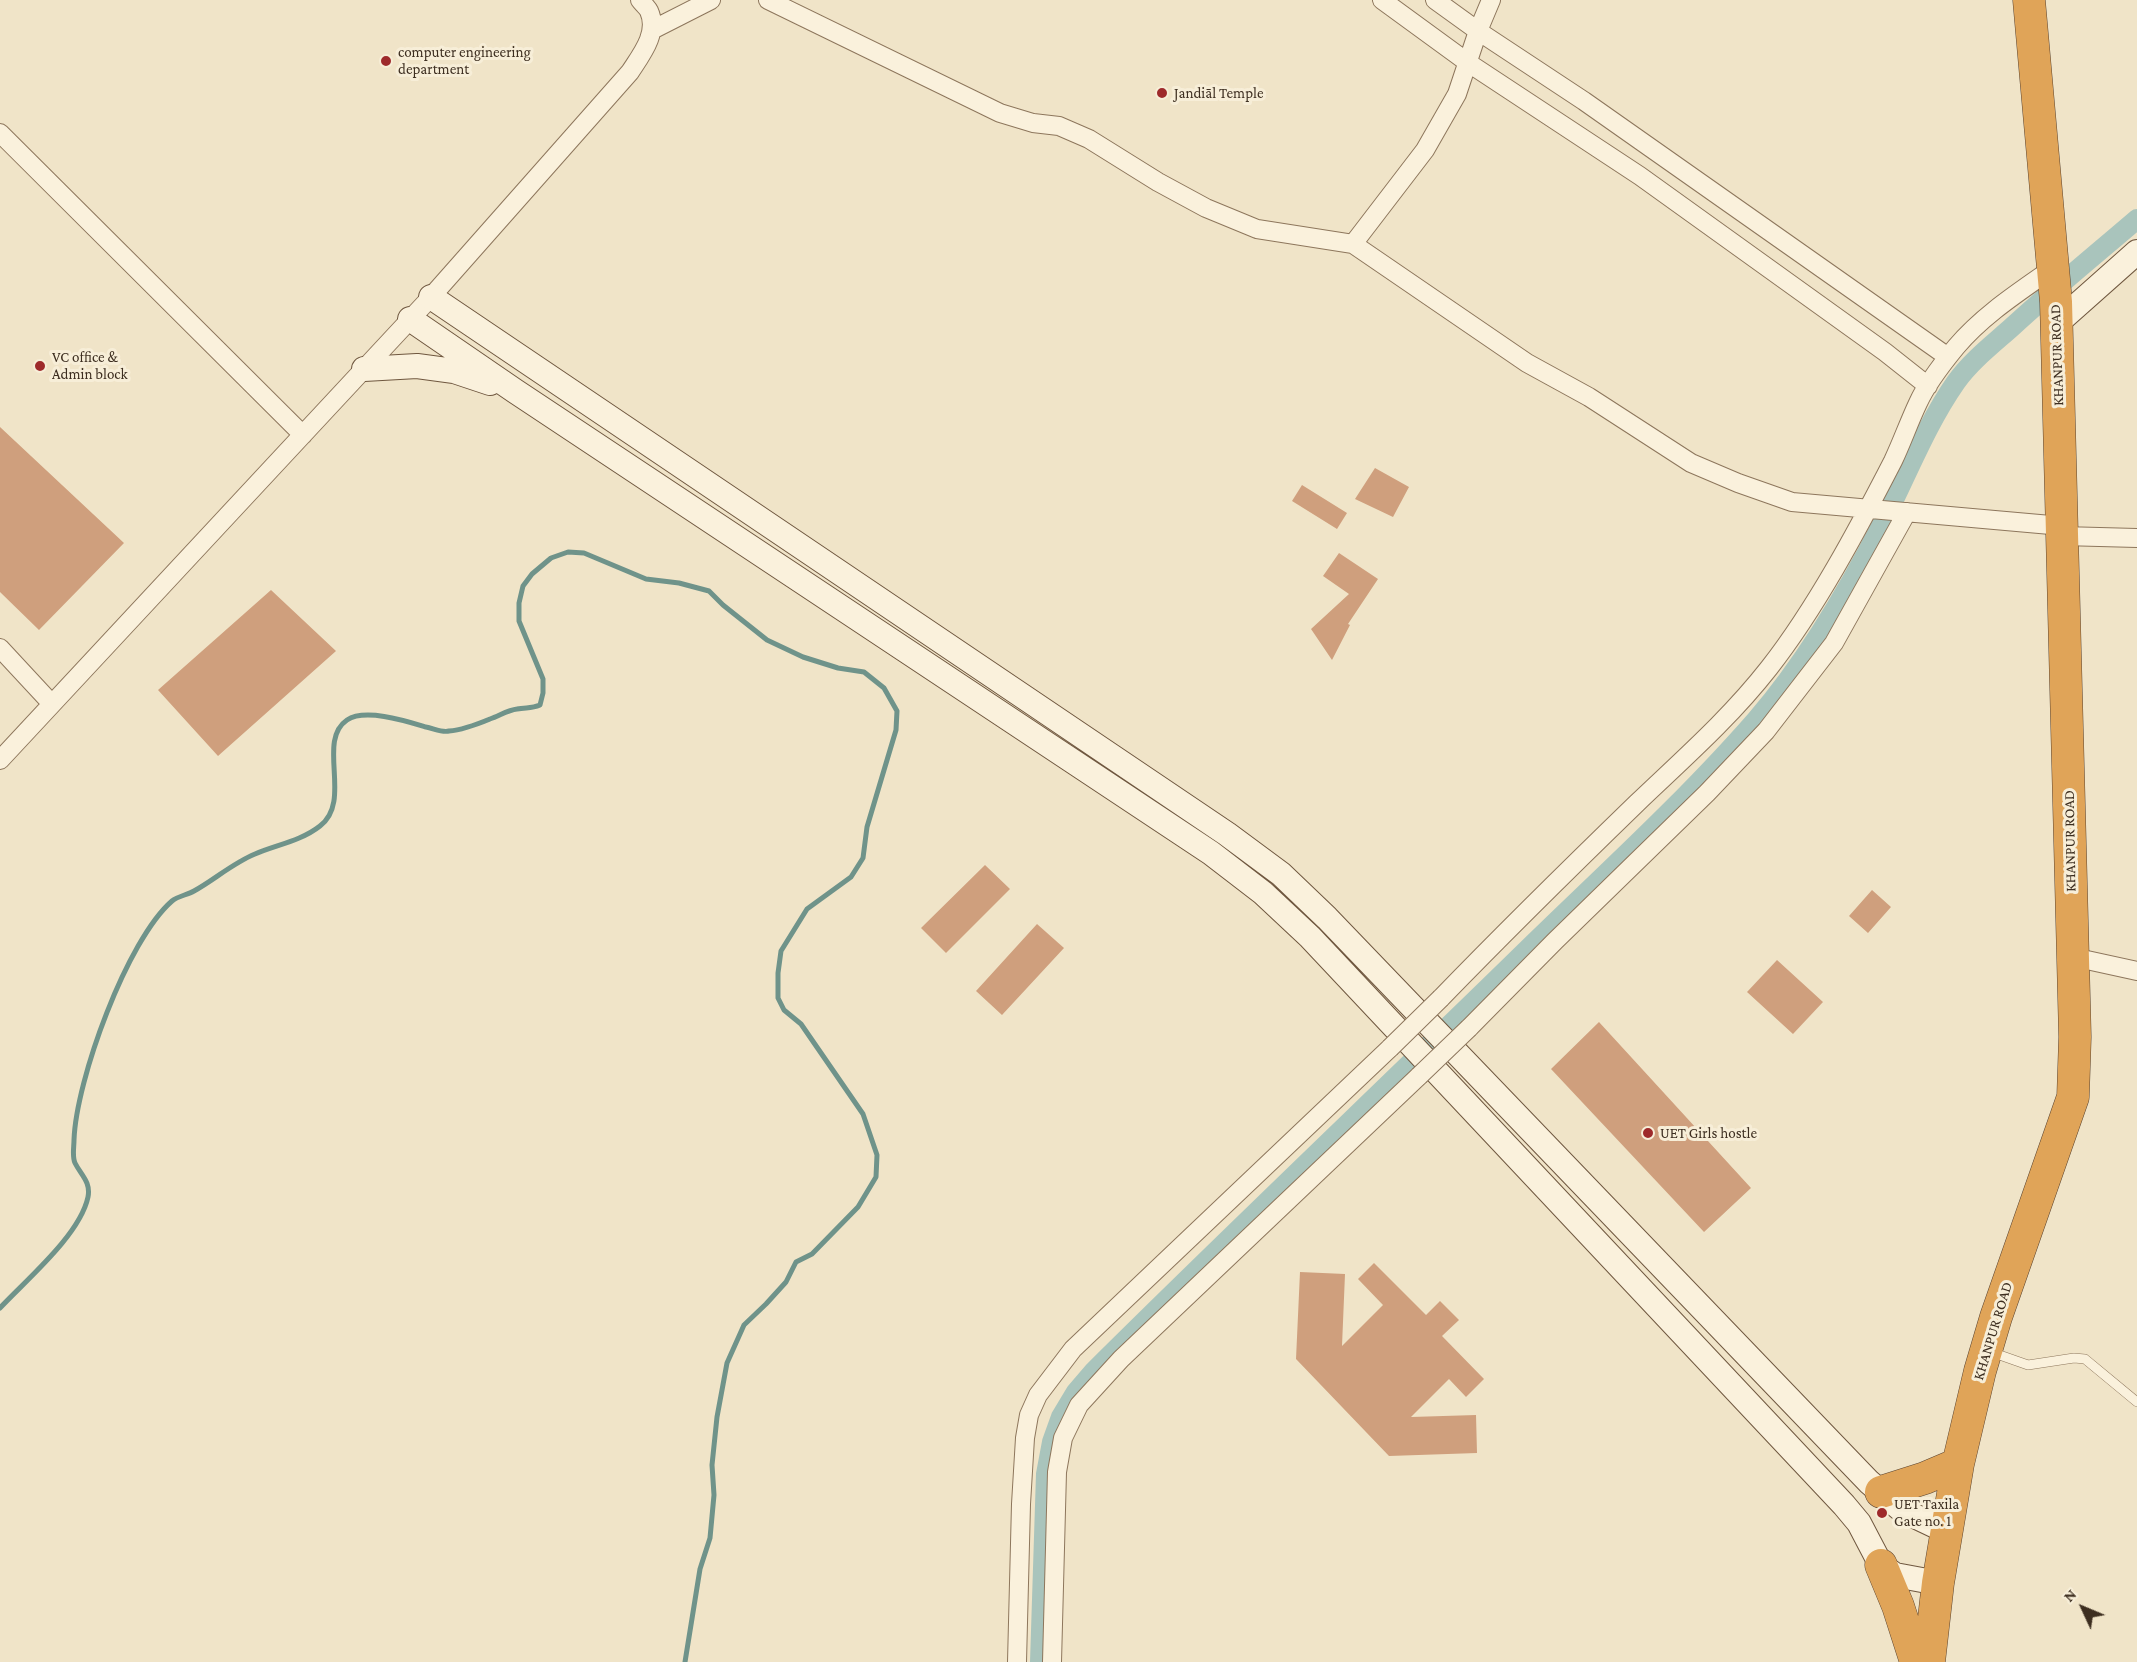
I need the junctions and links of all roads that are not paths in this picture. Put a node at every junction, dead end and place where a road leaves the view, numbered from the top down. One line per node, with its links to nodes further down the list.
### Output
1 (640, 0): 8 (street)
2 (711, 0): 8 (street)
3 (768, 0): 11 (street)
4 (1382, 0): 9 (street)
5 (1435, 0): 9 (street)
6 (1491, 0): 9 (street)
7 (2029, 0): 13 (highway, KHANPUR ROAD)
8 (652, 30): 14 (street)
9 (1473, 46): 11 (street); 16 (street); 18 (street)
10 (0, 133): 20 (street)
11 (1353, 244): 21 (street)
12 (2137, 252): 13 (street)
13 (2055, 293): 16 (street); 23 (highway, KHANPUR ROAD)
14 (431, 297): 15 (street); 33 (street)
15 (410, 319): 17 (street); 19 (street)
16 (1948, 357): 18 (street)
17 (364, 369): 19 (street); 20 (street)
18 (1928, 386): 21 (street)
19 (515, 391): 35 (street)
20 (303, 435): 26 (street)
21 (1872, 509): 22 (street); 37 (street, bridge)
22 (1901, 511): 23 (street); 38 (street, bridge)
23 (2062, 531): 24 (street); 28 (highway, KHANPUR ROAD)
24 (2137, 538)
25 (0, 648): 26 (street)
26 (51, 703): 27 (street)
27 (0, 760)
28 (2073, 957): 29 (street); 30 (highway, KHANPUR ROAD)
29 (2137, 971)
30 (1986, 1350): 31 (lane); 32 (highway, KHANPUR ROAD)
31 (2137, 1402)
32 (1958, 1464): 33 (highway); 34 (highway, KHANPUR ROAD)
33 (1891, 1501): 34 (street); 35 (street)
34 (1946, 1531): 36 (highway, KHANPUR ROAD)
35 (1875, 1552): 36 (street); 39 (highway)
36 (1938, 1583): 40 (highway, KHANPUR ROAD)
37 (1017, 1662)
38 (1052, 1662)
39 (1916, 1662)
40 (1929, 1662)

